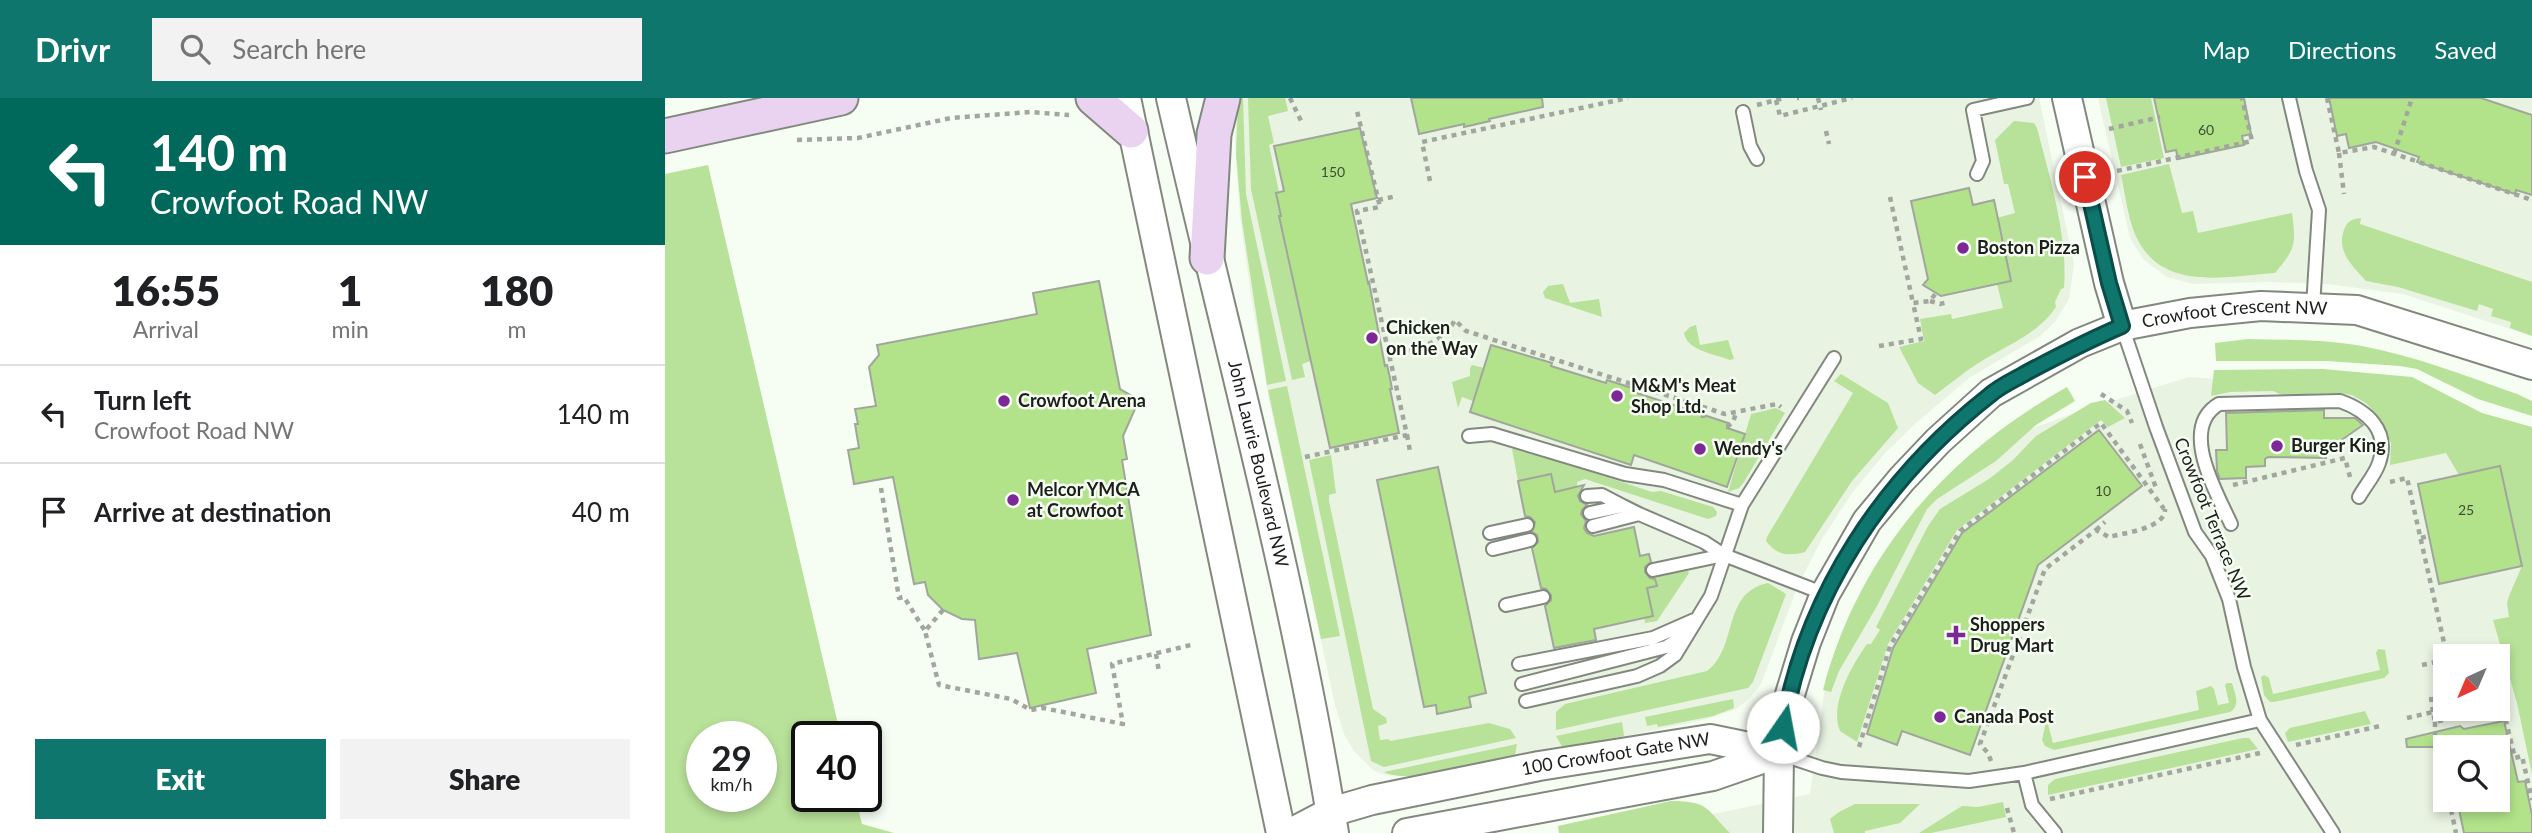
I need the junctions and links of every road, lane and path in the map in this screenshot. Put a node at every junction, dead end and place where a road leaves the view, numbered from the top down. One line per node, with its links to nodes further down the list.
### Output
1 (841, 98): 26 (main road)
2 (1126, 98): 24 (street)
3 (1171, 98): 40 (street, John Laurie Boulevard NW)
4 (1223, 98): 40 (main road)
5 (1290, 98): 22 (path)
6 (1628, 98): 34 (path)
7 (1818, 98): 18 (path)
8 (1852, 98): 18 (path)
9 (2027, 98): 16 (lane)
10 (2067, 98): 46 (street)
11 (2242, 98): 32 (path)
12 (2289, 98): 45 (lane)
13 (2327, 98): 29 (path)
14 (2412, 98): 30 (path)
15 (1776, 100): 18 (path)
16 (1971, 104): 33 (lane)
17 (1086, 107): 24 (main road); 27 (path)
18 (1821, 108)
19 (1357, 111): 38 (path)
20 (1743, 112): 31 (lane)
21 (2160, 117): 23 (path)
22 (1302, 123)
23 (2109, 130)
24 (1131, 131): 120 (street)
25 (1826, 131): 28 (path)
26 (665, 136)
27 (795, 140)
28 (1829, 144)
29 (2339, 153): 30 (path); 35 (path)
30 (2395, 154): 39 (path)
31 (1757, 159)
32 (2117, 171)
33 (1977, 174)
34 (1430, 181)
35 (2344, 194)
36 (1397, 196): 38 (path)
37 (1891, 197): 44 (path)
38 (1378, 200): 48 (path)
39 (2532, 200)
40 (1207, 258): 118 (street, John Laurie Boulevard NW)
41 (1936, 293): 42 (path)
42 (1930, 301): 43 (path); 44 (path)
43 (1948, 302)
44 (1913, 303): 47 (path)
45 (2313, 307): 46 (street, Crowfoot Crescent NW); 50 (street, Crowfoot Crescent NW)
46 (2122, 326): 84 (street, Crowfoot Crescent NW); 103 (lane, Crowfoot Terrace NW)
47 (1879, 346)
48 (1390, 355): 52 (path); 58 (path)
49 (1834, 358): 54 (lane)
50 (2532, 365)
51 (2101, 394): 57 (path)
52 (1703, 408): 53 (path); 55 (path)
53 (1736, 413): 54 (path); 56 (path)
54 (1797, 417): 69 (lane)
55 (1703, 418)
56 (1727, 427)
57 (2135, 428)
58 (1407, 435): 61 (path); 62 (path)
59 (1469, 436): 69 (lane)
60 (2139, 440): 71 (path)
61 (1410, 451)
62 (1305, 457)
63 (2351, 481): 65 (path)
64 (2379, 485): 79 (path)
65 (2227, 487)
66 (881, 488): 89 (path)
67 (1587, 496): 70 (lane)
68 (2359, 497): 74 (lane)
69 (1742, 505): 82 (lane)
70 (1623, 506): 72 (lane); 72 (lane)
71 (2165, 510): 76 (path); 109 (path)
72 (1639, 514): 82 (lane)
73 (2105, 522): 76 (path)
74 (2231, 524)
75 (1527, 525): 77 (lane)
76 (2093, 529): 112 (path)
77 (1490, 533)
78 (2429, 536): 79 (path)
79 (2421, 538): 92 (path)
80 (1531, 540): 81 (lane)
81 (1493, 549)
82 (1724, 555): 83 (lane); 84 (lane); 88 (lane)
83 (1653, 570)
84 (1825, 594): 111 (street, Crowfoot Crescent NW)
85 (1543, 597): 86 (lane)
86 (1506, 605)
87 (943, 610): 89 (path)
88 (1698, 617): 90 (lane); 95 (lane)
89 (925, 631): 93 (path)
90 (1689, 633): 98 (lane); 100 (lane)
91 (1195, 644): 93 (path)
92 (2443, 644)
93 (1156, 654): 97 (path)
94 (2433, 662): 96 (path)
95 (1519, 664)
96 (2422, 665)
97 (1159, 672)
98 (1522, 684)
99 (2431, 697): 101 (path)
100 (1526, 701)
101 (2433, 712): 102 (path)
102 (2407, 718)
103 (2260, 720): 110 (lane, Crowfoot Terrace NW); 113 (lane)
104 (2439, 721): 106 (path)
105 (2506, 721): 115 (path)
106 (2435, 722): 108 (path)
107 (2380, 726): 110 (path)
108 (2435, 735)
109 (1859, 747)
110 (2279, 749): 114 (path); 125 (lane, Crowfoot Terrace NW)
111 (1779, 753): 113 (lane); 118 (street, 100 Crowfoot Gate NW); 119 (street, 100 Crowfoot Gate NW); 122 (street, Crowfoot Crescent NW)
112 (1993, 765)
113 (2024, 773): 124 (lane)
114 (2048, 799)
115 (2532, 800)
116 (2007, 808): 123 (path)
117 (2452, 812): 126 (path)
118 (1333, 823): 121 (street, 100 Crowfoot Gate NW)
119 (1417, 832)
120 (1281, 833)
121 (1291, 833)
122 (1778, 833)
123 (2014, 833)
124 (2055, 833)
125 (2333, 833)
126 (2456, 833)

